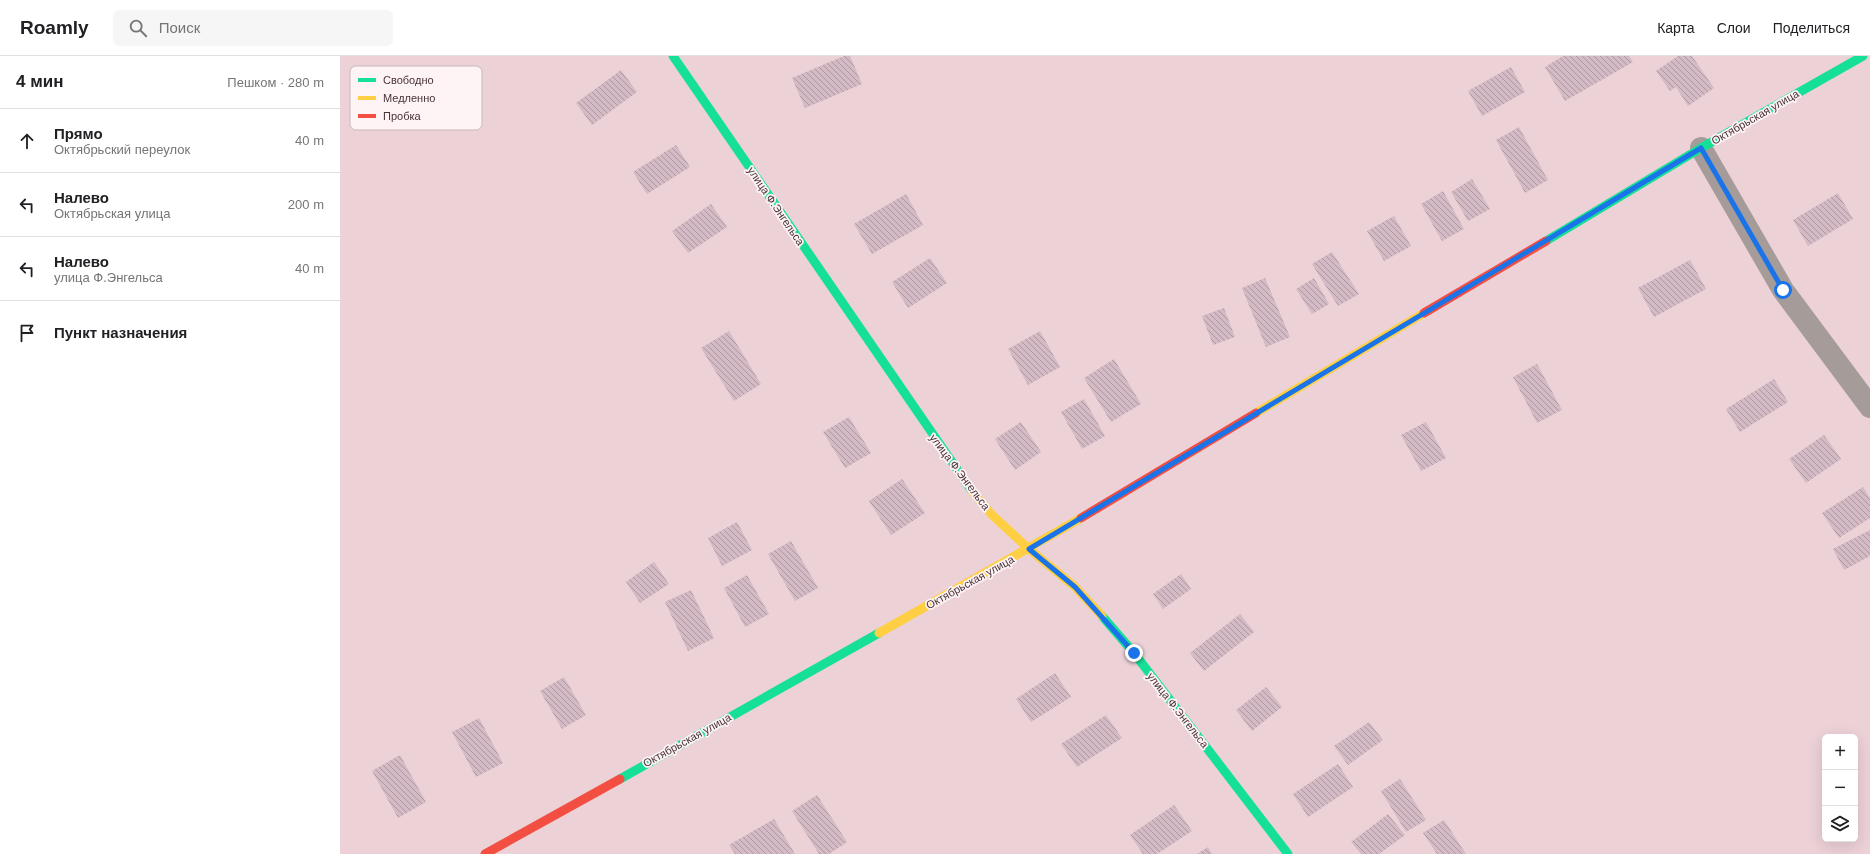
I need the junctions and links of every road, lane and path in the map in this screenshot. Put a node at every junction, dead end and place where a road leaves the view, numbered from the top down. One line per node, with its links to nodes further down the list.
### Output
1 (673, 56): 5 (street, улица Ф.Энгельса)
2 (1863, 56): 3 (street, Октябрьская улица)
3 (1701, 148): 4 (street); 5 (street, Октябрьская улица)
4 (1870, 407)
5 (1029, 549): 6 (street, Октябрьская улица); 7 (street, улица Ф.Энгельса)
6 (485, 854)
7 (1288, 854)

